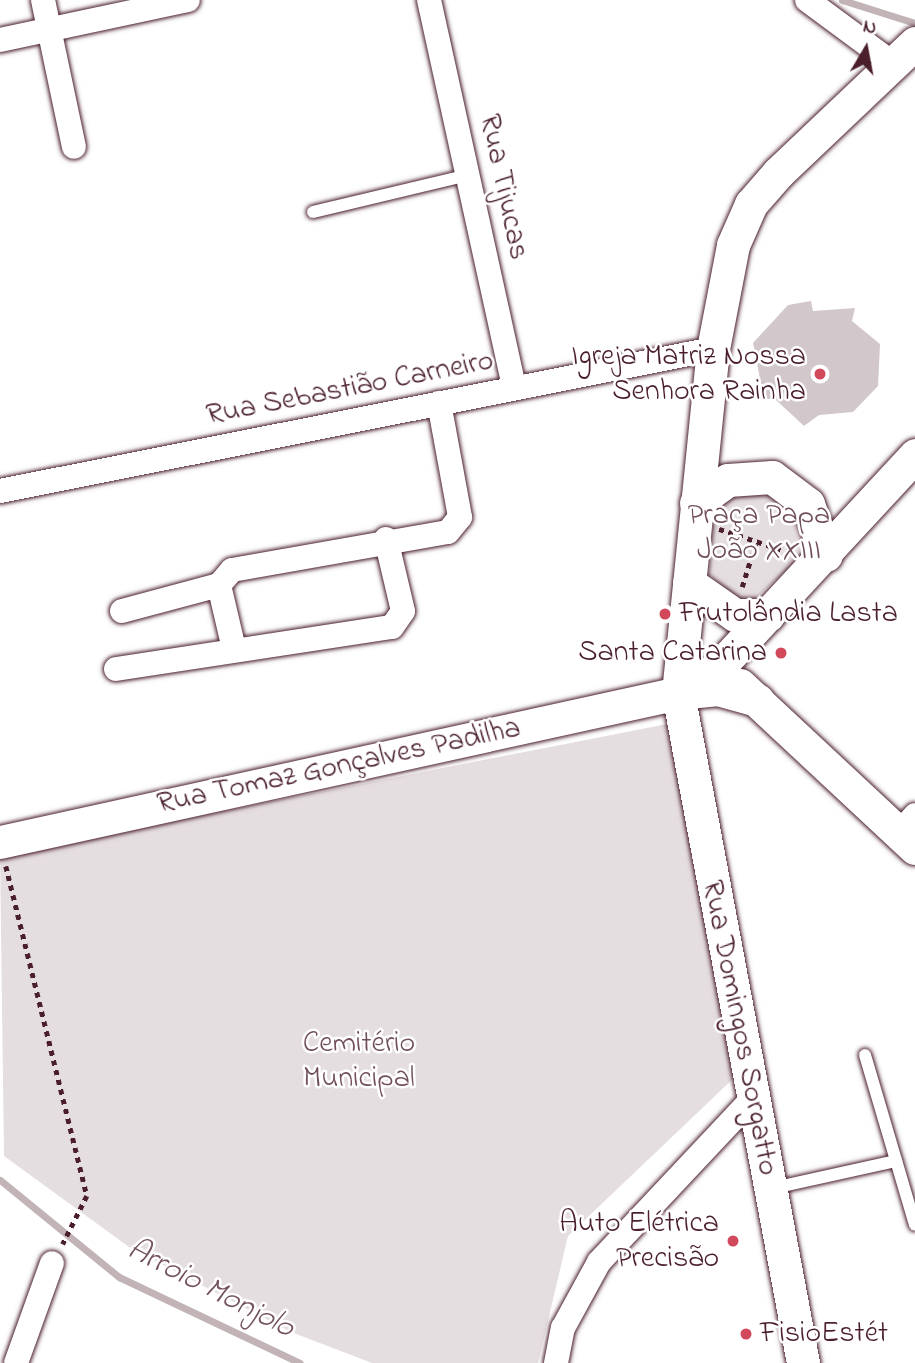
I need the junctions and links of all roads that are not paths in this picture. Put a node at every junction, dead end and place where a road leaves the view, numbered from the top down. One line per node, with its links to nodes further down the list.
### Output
1 (43, 0): 5 (street)
2 (188, 0): 5 (street)
3 (429, 0): 9 (street, Rua Tijucas)
4 (807, 0): 7 (street)
5 (50, 30): 6 (street); 8 (street)
6 (0, 40)
7 (903, 53): 11 (main road, Rua Domingos Sorgatto)
8 (74, 147)
9 (468, 175): 10 (lane); 12 (street, Rua Tijucas)
10 (313, 212)
11 (713, 348): 12 (street, Rua Sebastião Carneiro); 16 (main road, Rua Domingos Sorgatto)
12 (514, 388): 13 (street, Rua Sebastião Carneiro)
13 (439, 403): 15 (street, Rua Sebastião Carneiro); 17 (street)
14 (915, 455): 18 (main road)
15 (0, 491)
16 (696, 503): 18 (main road); 20 (main road, Rua Domingos Sorgatto)
17 (386, 539): 19 (street); 23 (street)
18 (821, 560): 22 (main road)
19 (219, 585): 21 (street); 23 (street)
20 (689, 594): 22 (main road); 24 (main road); 26 (main road, Rua Domingos Sorgatto)
21 (122, 611)
22 (739, 629): 24 (main road); 27 (main road)
23 (234, 649): 25 (street)
24 (719, 667): 26 (main road); 27 (main road)
25 (116, 669)
26 (678, 693): 27 (main road); 29 (main road, Rua Tomaz Gonçalves Padilha); 31 (main road, Rua Domingos Sorgatto)
27 (757, 700): 28 (main road)
28 (910, 832)
29 (0, 841)
30 (865, 1055): 32 (lane)
31 (753, 1098): 33 (main road, Rua Domingos Sorgatto); 37 (street)
32 (896, 1161): 33 (lane); 34 (lane)
33 (770, 1189): 38 (main road, Rua Domingos Sorgatto)
34 (915, 1225)
35 (52, 1263): 36 (street)
36 (16, 1363)
37 (556, 1363)
38 (803, 1363)

